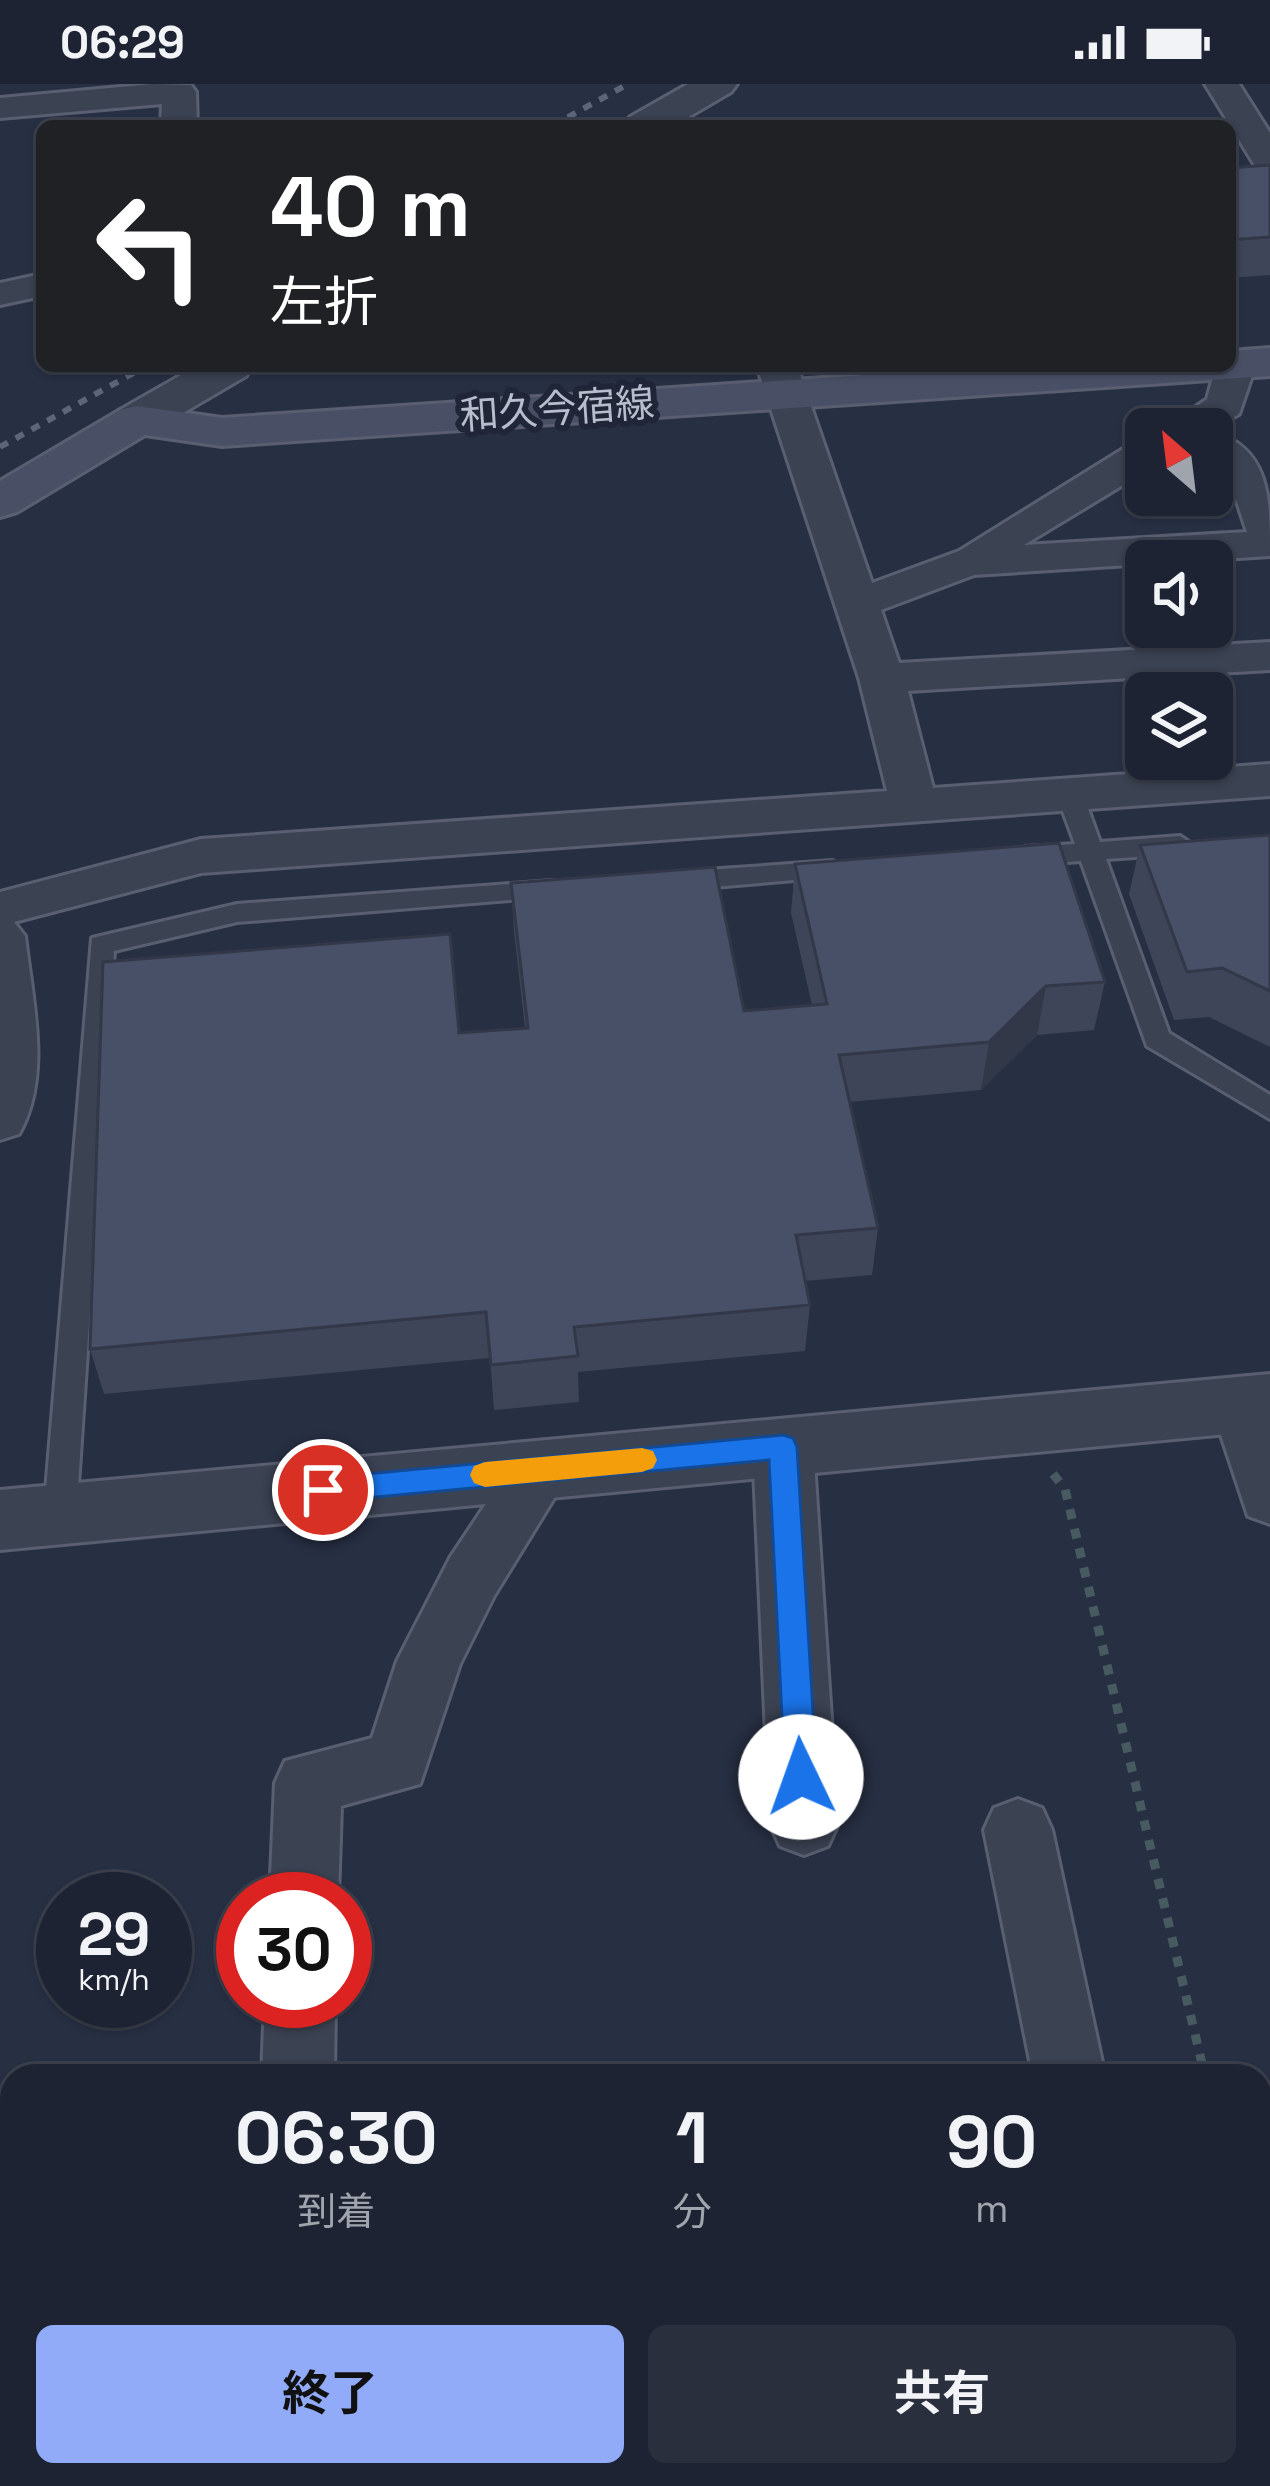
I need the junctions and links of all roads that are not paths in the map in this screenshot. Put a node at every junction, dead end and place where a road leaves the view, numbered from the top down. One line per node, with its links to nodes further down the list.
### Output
1 (717, 84): 5 (street)
2 (1222, 84): 6 (street)
3 (0, 108): 4 (street)
4 (179, 120)
5 (654, 120)
6 (1270, 161)
7 (36, 286): 8 (street)
8 (0, 294)
9 (220, 372): 14 (street)
10 (1010, 372): 12 (main road, 和久今宿線)
11 (1234, 372): 13 (street)
12 (784, 380): 14 (main road, 和久今宿線); 20 (street)
13 (1220, 408)
14 (137, 420): 17 (main road)
15 (1233, 455): 18 (street)
16 (1125, 466): 19 (street)
17 (0, 502)
18 (1270, 539): 19 (street)
19 (968, 562): 20 (street)
20 (856, 604): 22 (street)
21 (1270, 656): 22 (street)
22 (882, 678): 25 (street)
23 (1270, 780): 24 (street)
24 (1070, 795): 25 (street); 27 (lane)
25 (914, 806): 32 (street)
26 (1202, 843): 27 (lane)
27 (1090, 851): 28 (lane); 34 (lane)
28 (995, 858)
29 (853, 868): 30 (lane)
30 (640, 884)
31 (592, 887): 40 (lane)
32 (0, 909)
33 (0, 936): 35 (street)
34 (1270, 1109)
35 (0, 1120)
36 (1255, 1404): 37 (street); 39 (street)
37 (783, 1447): 38 (street); 41 (street)
38 (542, 1469): 40 (street); 43 (street)
39 (1270, 1498)
40 (30, 1517)
41 (803, 1824)
42 (1018, 1830): 46 (street)
43 (305, 1872)
44 (299, 2028): 45 (street)
45 (298, 2064)
46 (1067, 2064)

